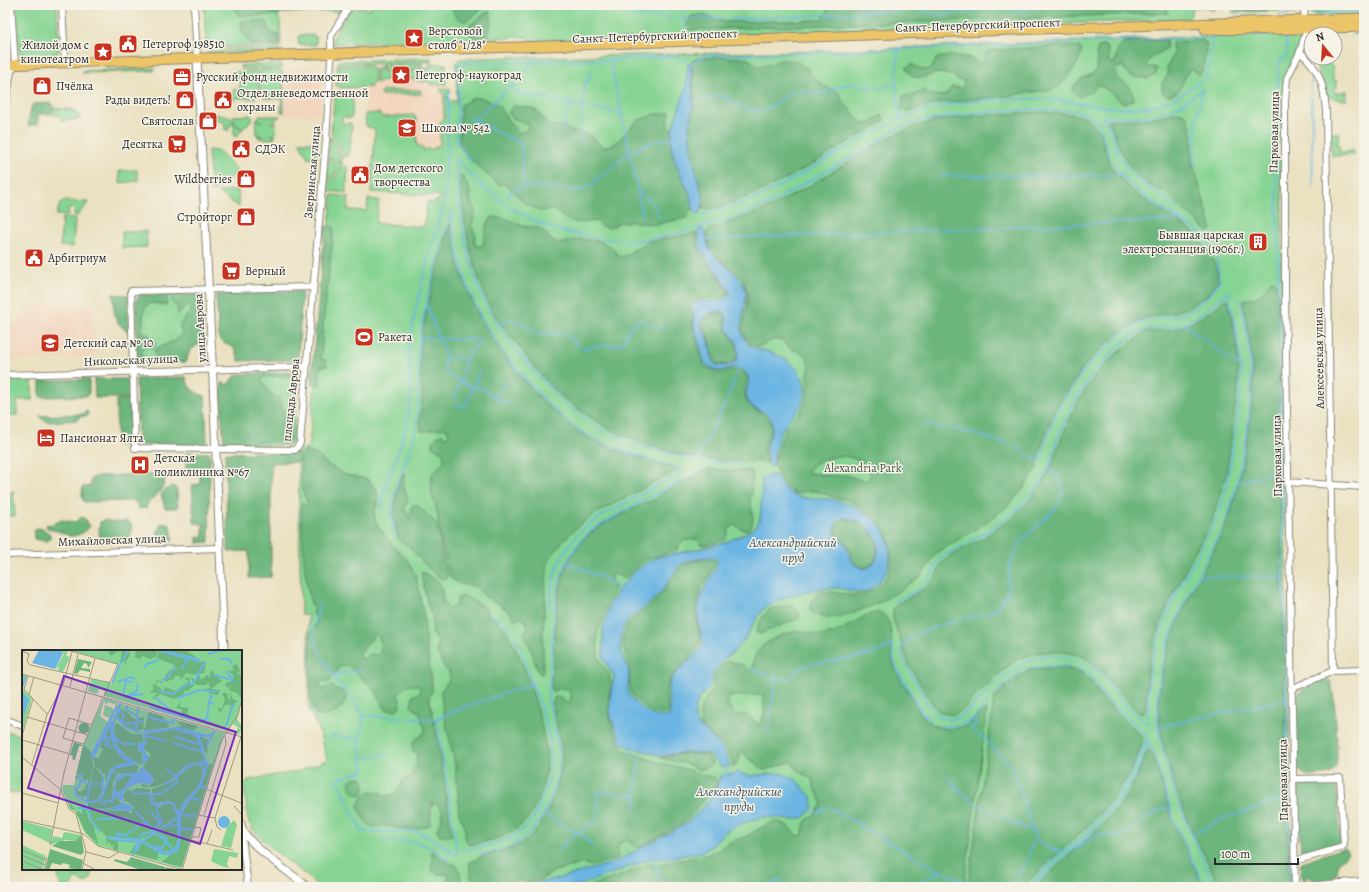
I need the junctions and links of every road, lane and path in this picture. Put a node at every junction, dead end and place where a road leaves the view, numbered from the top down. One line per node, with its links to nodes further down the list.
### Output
1 (11, 5): 13 (street)
2 (62, 5): 12 (street)
3 (194, 5): 11 (street, улица Аврова)
4 (350, 5): 10 (street, Зверинская улица)
5 (1304, 5): 7 (street, Парковая улица)
6 (1364, 18): 7 (main road)
7 (1305, 24): 8 (main road); 9 (street, Парковая улица); 10 (main road, Санкт-Петербургский проспект)
8 (1364, 26)
9 (1300, 52): 22 (street, Парковая улица); 23 (street, Алексеевская улица)
10 (331, 56): 11 (main road, Санкт-Петербургский проспект); 15 (street, Зверинская улица)
11 (197, 61): 12 (main road, Санкт-Петербургский проспект); 13 (main road, Санкт-Петербургский проспект); 16 (street, улица Аврова)
12 (65, 63): 13 (main road, Санкт-Петербургский проспект)
13 (9, 68): 14 (street)
14 (5, 107)
15 (312, 287): 16 (street, площадь Аврова); 17 (street, площадь Аврова)
16 (209, 289): 18 (street, улица Аврова); 19 (street, площадь Аврова)
17 (305, 367): 18 (street, Никольская улица); 21 (street, площадь Аврова)
18 (213, 369): 19 (street, Никольская улица); 21 (street, улица Аврова)
19 (133, 371): 20 (street, Никольская улица); 21 (street, площадь Аврова)
20 (5, 375)
21 (216, 449): 25 (street, улица Аврова)
22 (1288, 482): 23 (street); 30 (street, Парковая улица)
23 (1332, 484): 24 (street); 29 (street, Алексеевская улица)
24 (1364, 487)
25 (220, 548): 26 (street, Михайловская улица); 27 (street, улица Аврова)
26 (5, 555)
27 (224, 650)
28 (1364, 670): 29 (street)
29 (1333, 671): 30 (street)
30 (1292, 689): 33 (street, Парковая улица)
31 (5, 719): 32 (street)
32 (22, 726)
33 (1294, 779): 36 (street, Парковая улица); 36 (street)
34 (242, 829): 39 (street)
35 (242, 836): 38 (street)
36 (1295, 861): 40 (street, Парковая улица)
37 (1364, 881): 40 (street)
38 (248, 887)
39 (307, 887)
40 (1295, 887)

